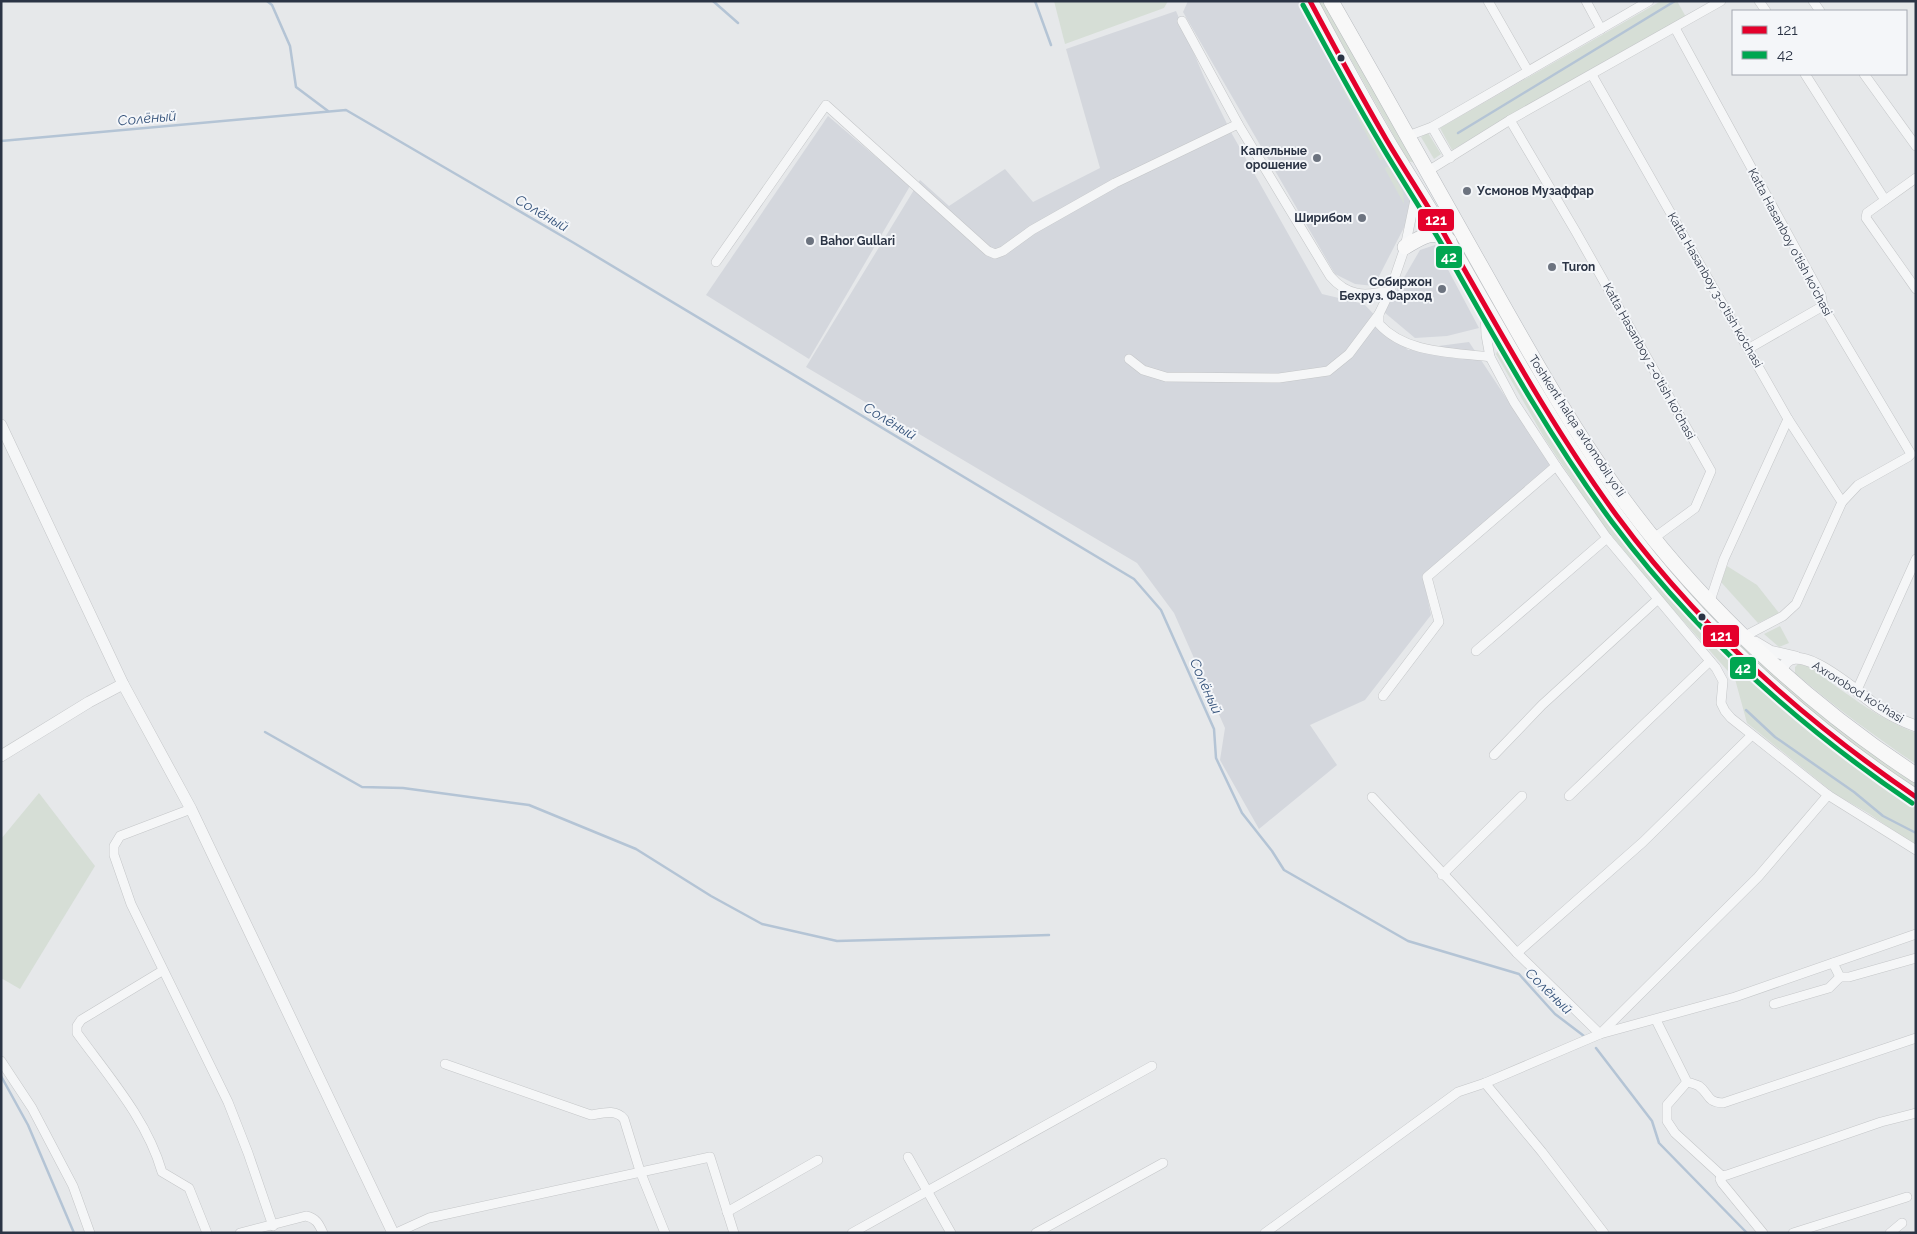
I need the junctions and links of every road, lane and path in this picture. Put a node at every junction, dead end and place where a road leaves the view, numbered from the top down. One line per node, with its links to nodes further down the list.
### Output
1 (1310, 1): 22 (highway, Toshkent halqa avtomobil yo'li)
2 (1331, 1): 17 (highway, Toshkent halqa avtomobil yo'li)
3 (1488, 1): 10 (street)
4 (1586, 1): 9 (street)
5 (1649, 1): 9 (street)
6 (1721, 1): 8 (street)
7 (1182, 21): 15 (street)
8 (1675, 28): 11 (street); 30 (street, Katta Hasanboy o'tish ko'chasi)
9 (1601, 29): 10 (street)
10 (1528, 71): 16 (street)
11 (1592, 74): 14 (street); 32 (street, Katta Hasanboy 3-o'tish ko'chasi)
12 (1807, 75): 23 (street)
13 (1865, 75): 18 (street)
14 (1510, 120): 19 (street); 40 (street, Katta Hasanboy 2-o'tish ko'chasi)
15 (1238, 124): 26 (street); 28 (street)
16 (1432, 127): 17 (street); 19 (street)
17 (1408, 136): 20 (highway, Toshkent halqa avtomobil yo'li)
18 (1916, 146)
19 (1450, 158): 20 (street)
20 (1428, 171): 22 (highway); 40 (highway, Toshkent halqa avtomobil yo'li)
21 (1916, 178): 23 (street)
22 (1417, 187): 24 (highway, Toshkent halqa avtomobil yo'li); 25 (street)
23 (1886, 200): 27 (street)
24 (1449, 241): 25 (highway); 29 (highway, Toshkent halqa avtomobil yo'li)
25 (1405, 246): 28 (street)
26 (716, 262)
27 (1916, 288)
28 (1390, 290): 31 (street)
29 (1484, 303): 33 (street); 60 (highway, Toshkent halqa avtomobil yo'li)
30 (1823, 306): 32 (street); 38 (street, Katta Hasanboy o'tish ko'chasi)
31 (1379, 314): 33 (street); 34 (street)
32 (1748, 349): 35 (street, Katta Hasanboy 3-o'tish ko'chasi)
33 (1490, 357): 37 (street)
34 (1129, 359)
35 (1788, 419): 38 (street, Katta Hasanboy 3-o'tish ko'chasi); 43 (street)
36 (1, 426): 49 (street)
37 (1556, 466): 39 (street); 51 (street)
38 (1842, 502): 44 (street)
39 (1607, 538): 42 (street); 45 (street)
40 (1654, 538): 43 (highway, Toshkent halqa avtomobil yo'li)
41 (1916, 560): 50 (street)
42 (1657, 600): 47 (street); 54 (street)
43 (1710, 601): 44 (highway, Toshkent halqa avtomobil yo'li)
44 (1745, 636): 46 (street, Axrorobod ko'chasi); 48 (highway, Toshkent halqa avtomobil yo'li)
45 (1476, 651)
46 (1801, 658): 48 (street, Axrorobod ko'chasi); 50 (street, Axrorobod ko'chasi)
47 (1710, 661): 53 (street); 59 (street)
48 (1782, 671): 56 (highway, Toshkent halqa avtomobil yo'li)
49 (123, 684): 55 (street); 62 (street)
50 (1856, 690): 52 (street, Axrorobod ko'chasi)
51 (1383, 696)
52 (1916, 726)
53 (1751, 736): 57 (street); 66 (street)
54 (1494, 755)
55 (1, 756)
56 (1916, 774)
57 (1828, 795): 63 (street); 73 (street)
58 (1522, 796): 64 (street)
59 (1570, 796)
60 (1916, 796)
61 (1372, 797): 64 (street)
62 (191, 809): 69 (street); 95 (street)
63 (1916, 850)
64 (1442, 875): 66 (street)
65 (1916, 934): 68 (street)
66 (1517, 954): 73 (street)
67 (1916, 958): 70 (street)
68 (1833, 963): 70 (street); 72 (street)
69 (162, 971): 90 (street); 92 (street)
70 (1840, 977): 71 (street)
71 (1774, 1004)
72 (1656, 1020): 73 (street); 78 (street)
73 (1600, 1034): 79 (street)
74 (1916, 1038): 78 (street)
75 (1, 1061): 91 (street)
76 (445, 1064): 84 (street)
77 (1152, 1066): 86 (street)
78 (1686, 1082): 85 (street)
79 (1485, 1084): 101 (street); 102 (street)
80 (1916, 1113): 85 (street)
81 (908, 1157): 86 (street)
82 (818, 1160): 88 (street)
83 (1163, 1163): 100 (street)
84 (640, 1171): 88 (street); 95 (street); 96 (street)
85 (1722, 1176): 103 (street)
86 (928, 1191): 98 (street); 99 (street)
87 (1907, 1197): 104 (street)
88 (727, 1212): 97 (street)
89 (1902, 1223): 105 (street)
90 (273, 1226): 93 (street); 94 (street)
91 (90, 1233)
92 (206, 1233)
93 (240, 1233)
94 (323, 1233)
95 (394, 1233)
96 (665, 1233)
97 (734, 1233)
98 (852, 1233)
99 (951, 1233)
100 (1036, 1233)
101 (1265, 1233)
102 (1604, 1233)
103 (1763, 1233)
104 (1793, 1233)
105 (1890, 1233)

